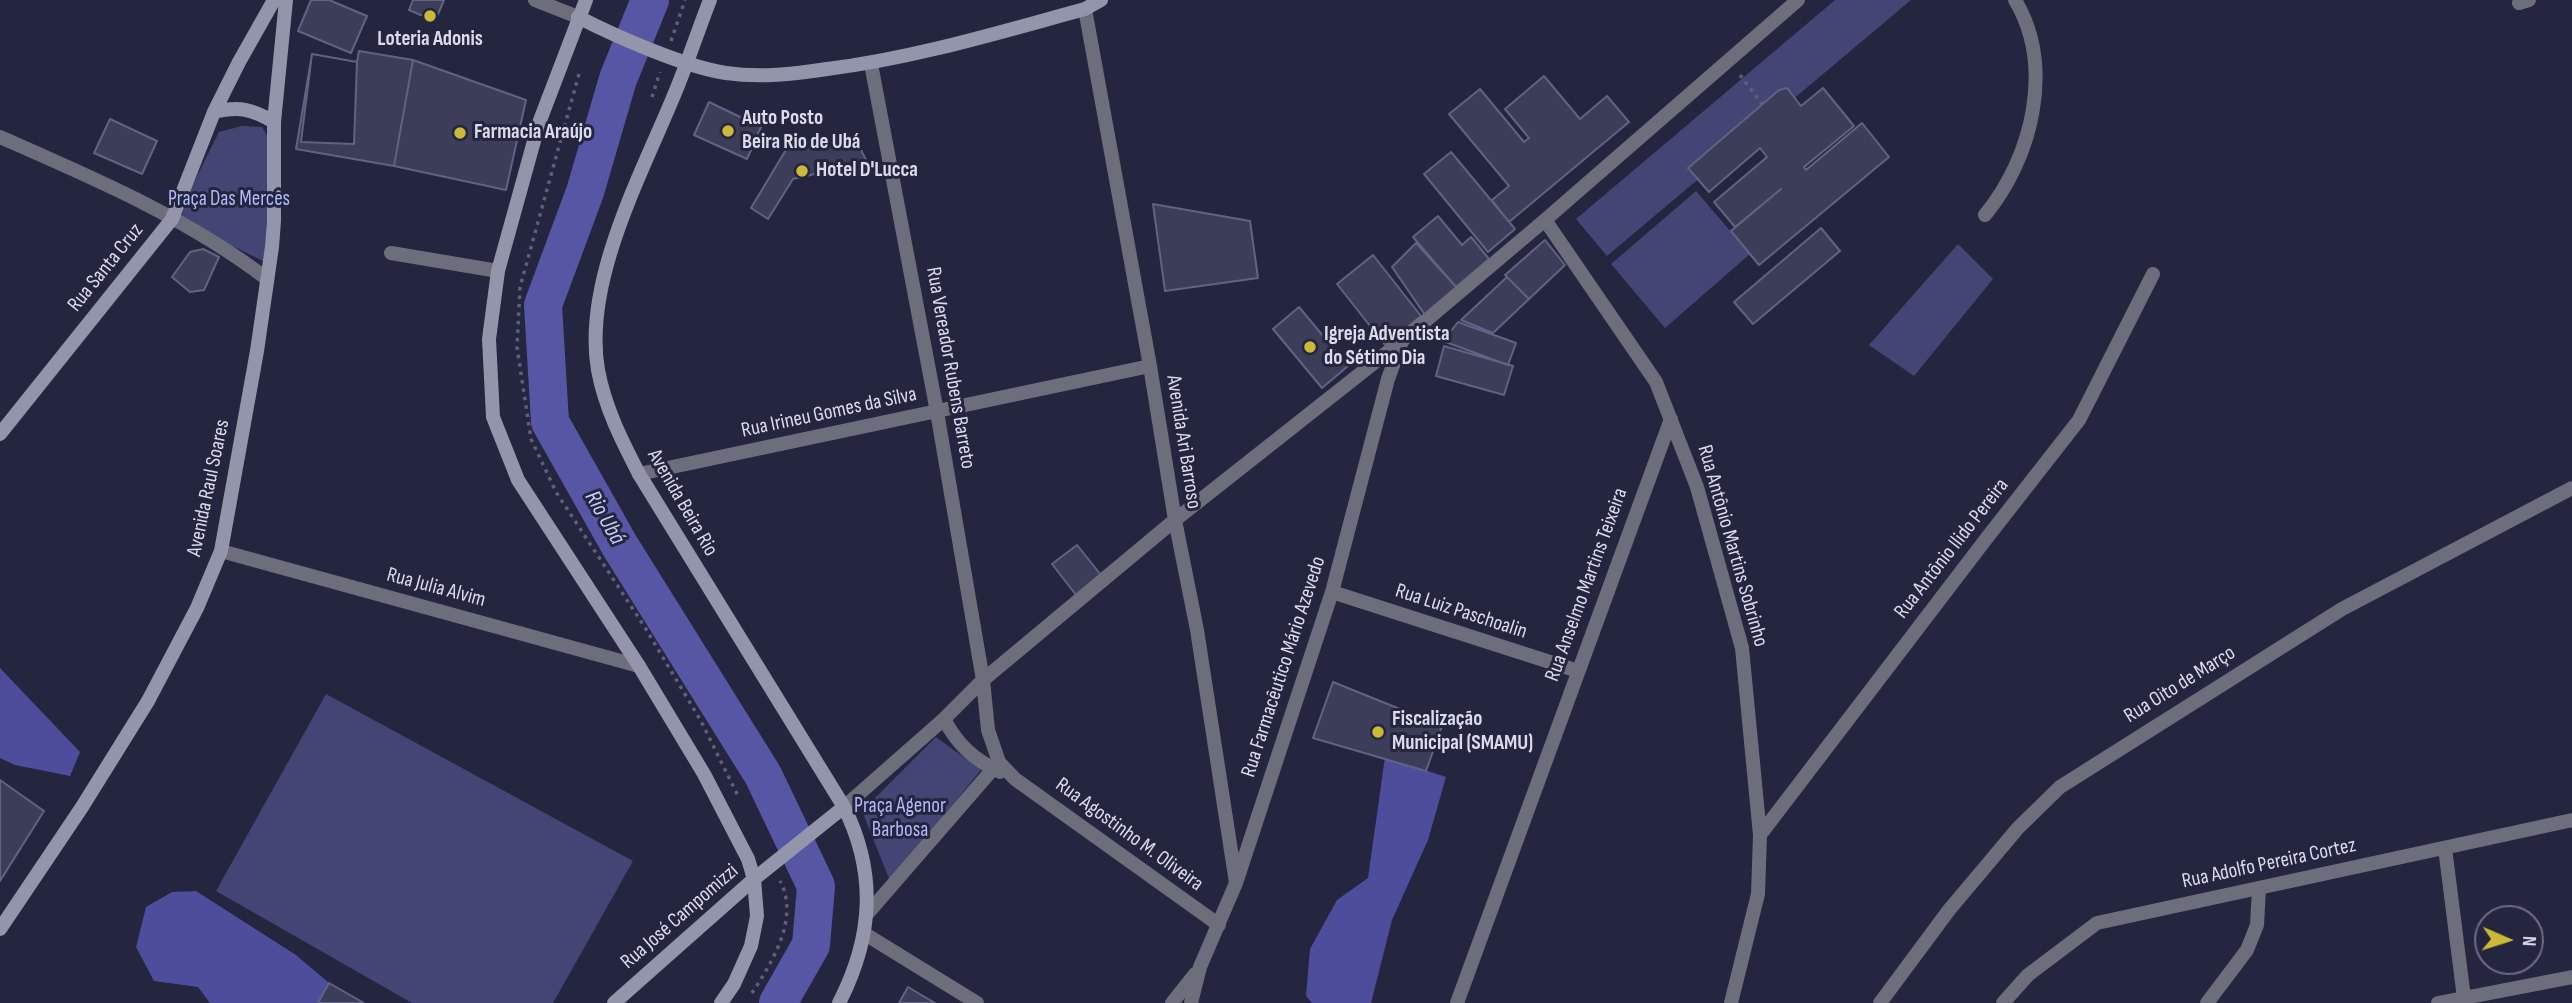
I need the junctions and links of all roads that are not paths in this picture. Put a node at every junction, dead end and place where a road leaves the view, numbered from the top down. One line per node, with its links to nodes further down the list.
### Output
1 (274, 0): 13 (main road, Rua Santa Cruz)
2 (286, 0): 14 (main road, Avenida Raul Soares)
3 (535, 0): 10 (street)
4 (586, 0): 10 (main road)
5 (710, 0): 11 (main road, Avenida Beira Rio)
6 (1101, 0): 9 (main road)
7 (1798, 0): 18 (street)
8 (2015, 0): 16 (street)
9 (1085, 9): 12 (main road); 24 (street, Avenida Ari Barroso)
10 (578, 17): 11 (main road); 20 (main road)
11 (687, 62): 12 (main road); 28 (main road, Avenida Beira Rio)
12 (871, 64): 25 (street, Rua Vereador Rubens Barreto)
13 (214, 112): 14 (main road); 17 (main road, Rua Santa Cruz)
14 (274, 122): 22 (main road, Avenida Raul Soares)
15 (0, 137): 17 (street)
16 (1985, 215)
17 (172, 219): 22 (street); 27 (main road, Rua Santa Cruz)
18 (1545, 220): 23 (street); 26 (street, Rua Antônio Martins Sobrinho)
19 (391, 253): 20 (street)
20 (498, 271): 33 (main road)
21 (2152, 274): 40 (street, Rua Antônio Ilido Pereira)
22 (267, 279): 31 (main road, Avenida Raul Soares)
23 (1403, 340): 30 (street); 32 (street, Rua Farmacêutico Mário Azevedo)
24 (1150, 366): 25 (street, Rua Irineu Gomes da Silva); 30 (street, Avenida Ari Barroso)
25 (937, 412): 28 (street, Rua Irineu Gomes da Silva); 35 (street, Rua Vereador Rubens Barreto)
26 (1671, 419): 34 (street, Rua Anselmo Martins Teixeira); 40 (street, Rua Antônio Martins Sobrinho)
27 (0, 434)
28 (639, 474): 38 (main road, Avenida Beira Rio)
29 (2572, 488): 60 (street, Rua Oito de Março)
30 (1175, 520): 35 (street); 43 (street, Avenida Ari Barroso)
31 (221, 551): 33 (street, Rua Julia Alvim); 47 (main road, Avenida Raul Soares)
32 (1332, 592): 34 (street, Rua Luiz Paschoalin); 43 (street, Rua Farmacêutico Mário Azevedo)
33 (639, 666): 42 (main road)
34 (1578, 671): 58 (street, Rua Anselmo Martins Teixeira)
35 (983, 680): 36 (street); 37 (street, Rua Vereador Rubens Barreto)
36 (944, 719): 37 (street, Rua Agostinho M. Oliveira); 38 (street)
37 (995, 765): 45 (street); 46 (street, Rua Agostinho M. Oliveira)
38 (844, 807): 42 (main road, Rua José Campomizzi); 45 (main road, Avenida Beira Rio)
39 (2572, 820): 41 (street, Rua Adolfo Pereira Cortez)
40 (1760, 835): 59 (street, Rua Antônio Martins Sobrinho)
41 (2445, 848): 44 (street, Rua Adolfo Pereira Cortez); 51 (street)
42 (754, 879): 52 (main road, Rua José Campomizzi); 53 (main road)
43 (1236, 883): 46 (street, Rua Farmacêutico Mário Azevedo)
44 (2259, 888): 61 (street, Rua Adolfo Pereira Cortez); 62 (street)
45 (868, 913): 48 (main road, Avenida Beira Rio)
46 (1219, 925): 49 (street, Rua Farmacêutico Mário Azevedo)
47 (0, 929)
48 (865, 934): 54 (main road, Avenida Beira Rio); 55 (street)
49 (1200, 967): 56 (street); 57 (street, Rua Farmacêutico Mário Azevedo)
50 (2572, 977): 51 (street)
51 (2475, 999): 63 (street)
52 (614, 1003)
53 (721, 1003)
54 (839, 1003)
55 (977, 1003)
56 (1172, 1003)
57 (1191, 1003)
58 (1457, 1003)
59 (1731, 1003)
60 (1880, 1003)
61 (2003, 1003)
62 (2207, 1003)
63 (2438, 1003)

